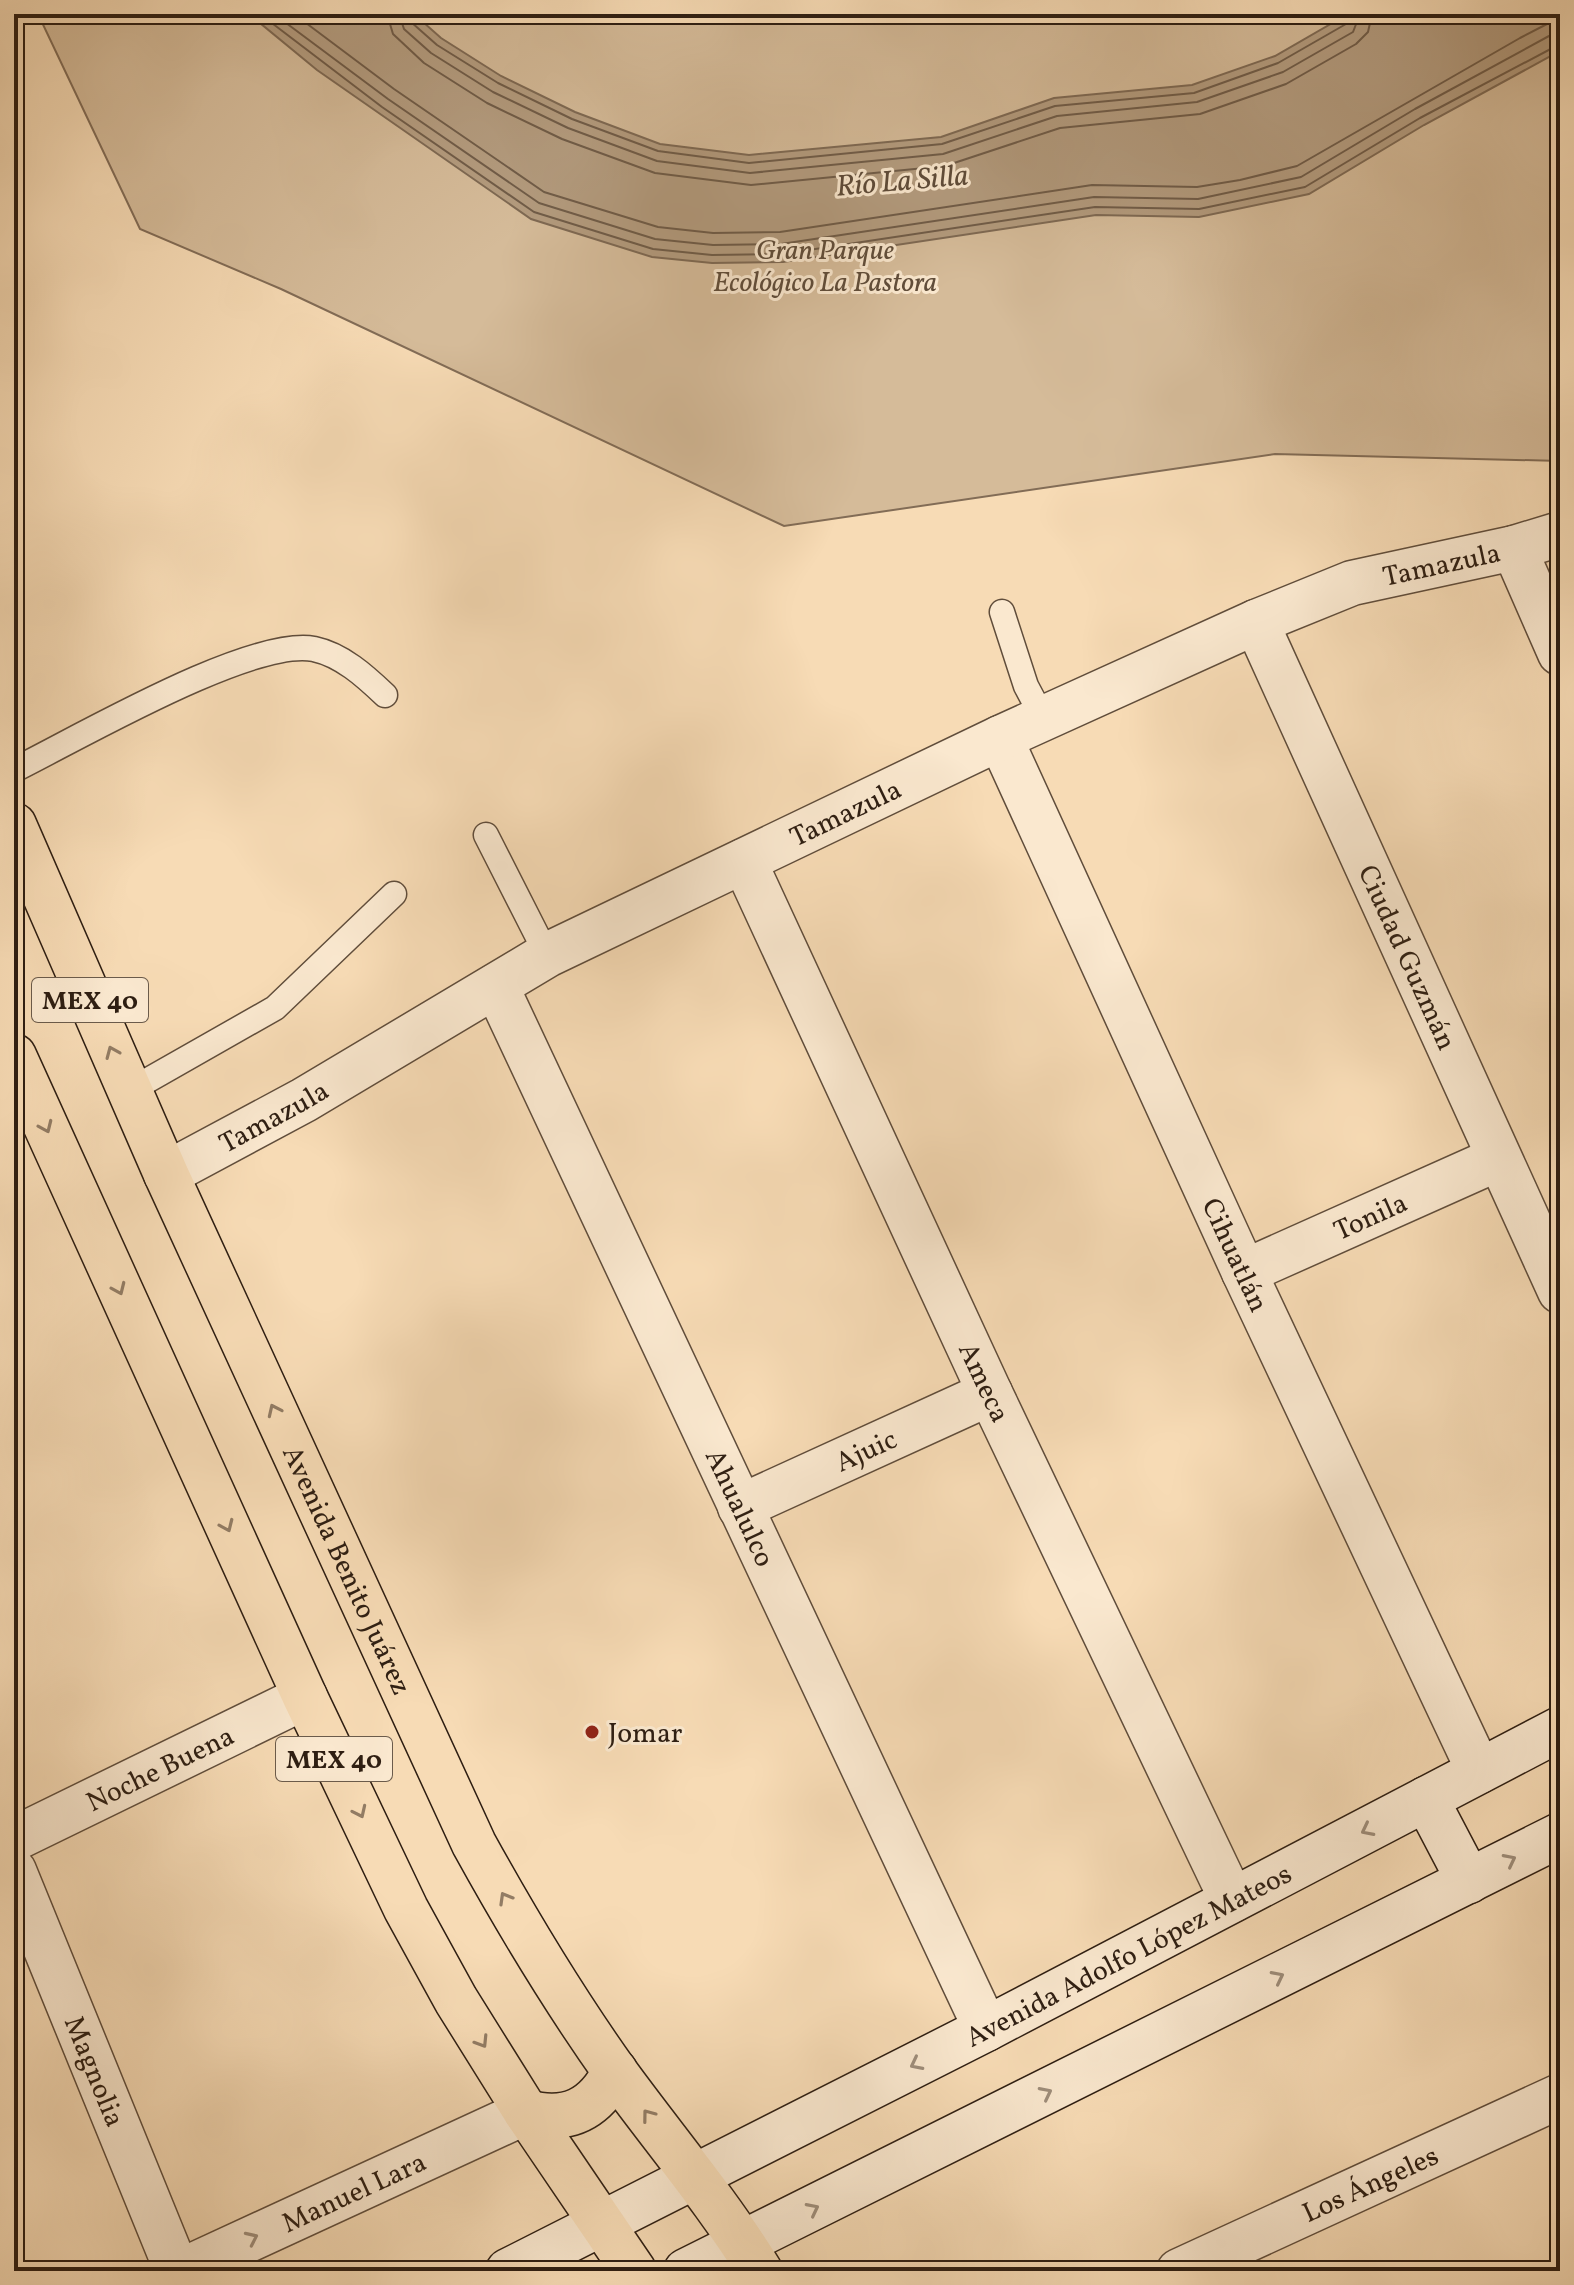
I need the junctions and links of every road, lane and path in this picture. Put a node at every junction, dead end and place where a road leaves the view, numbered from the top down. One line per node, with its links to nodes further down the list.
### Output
1 (1560, 534): 2 (street, Tamazula)
2 (1514, 548): 4 (street, Tamazula); 5 (street)
3 (1002, 612): 7 (lane)
4 (1256, 622): 7 (street, Tamazula); 18 (street, Ciudad Guzmán)
5 (1560, 653)
6 (385, 695): 9 (lane)
7 (1043, 718): 8 (street, Tamazula)
8 (1000, 738): 12 (street, Tamazula); 20 (street, Cihuatlán)
9 (14, 770)
10 (14, 825): 17 (main road, Avenida Benito Juárez / MEX 40, one-way to 10)
11 (486, 835): 14 (lane)
12 (744, 861): 14 (street, Tamazula); 22 (street, Ameca)
13 (394, 894): 17 (lane)
14 (547, 955): 15 (street, Tamazula)
15 (496, 986): 19 (street, Tamazula); 23 (street, Ahualulco)
16 (14, 1056): 24 (main road, MEX 40, one-way to 24)
17 (129, 1091): 19 (main road, Avenida Benito Juárez / MEX 40)
18 (1497, 1159): 20 (street, Tonila); 21 (street, Ciudad Guzmán)
19 (166, 1174): 34 (main road, Avenida Benito Juárez / MEX 40, one-way to 19)
20 (1244, 1272): 26 (street, Cihuatlán)
21 (1560, 1291)
22 (990, 1393): 23 (street, Ajuic); 32 (street, Ameca)
23 (740, 1507): 33 (street, Ahualulco)
24 (305, 1697): 29 (street, Noche Buena); 36 (main road, MEX 40, one-way to 36)
25 (1560, 1729): 26 (street, Avenida Adolfo López Mateos)
26 (1479, 1771): 27 (street, Avenida Adolfo López Mateos)
27 (1426, 1799): 31 (street); 32 (street, Avenida Adolfo López Mateos, one-way to 32)
28 (1560, 1835): 31 (street, one-way to 28)
29 (14, 1839)
30 (14, 1871): 40 (street, Magnolia)
31 (1469, 1881): 39 (street, one-way to 31)
32 (1232, 1900): 33 (street, Avenida Adolfo López Mateos)
33 (986, 2029): 37 (street, Avenida Adolfo López Mateos, one-way to 37)
34 (615, 2071): 36 (main road); 37 (main road, Avenida Benito Juárez / MEX 40, one-way to 34)
35 (1560, 2096): 44 (street, Los Ángeles)
36 (526, 2112): 38 (main road, MEX 40); 40 (street, Manuel Lara, one-way to 36)
37 (695, 2177): 38 (street, Avenida Adolfo López Mateos); 39 (main road, Avenida Benito Juárez / MEX 40)
38 (601, 2225): 41 (street, Avenida Adolfo López Mateos); 42 (main road, MEX 40)
39 (751, 2258): 43 (street)
40 (179, 2271)
41 (508, 2271)
42 (634, 2271)
43 (686, 2271)
44 (1179, 2271)

